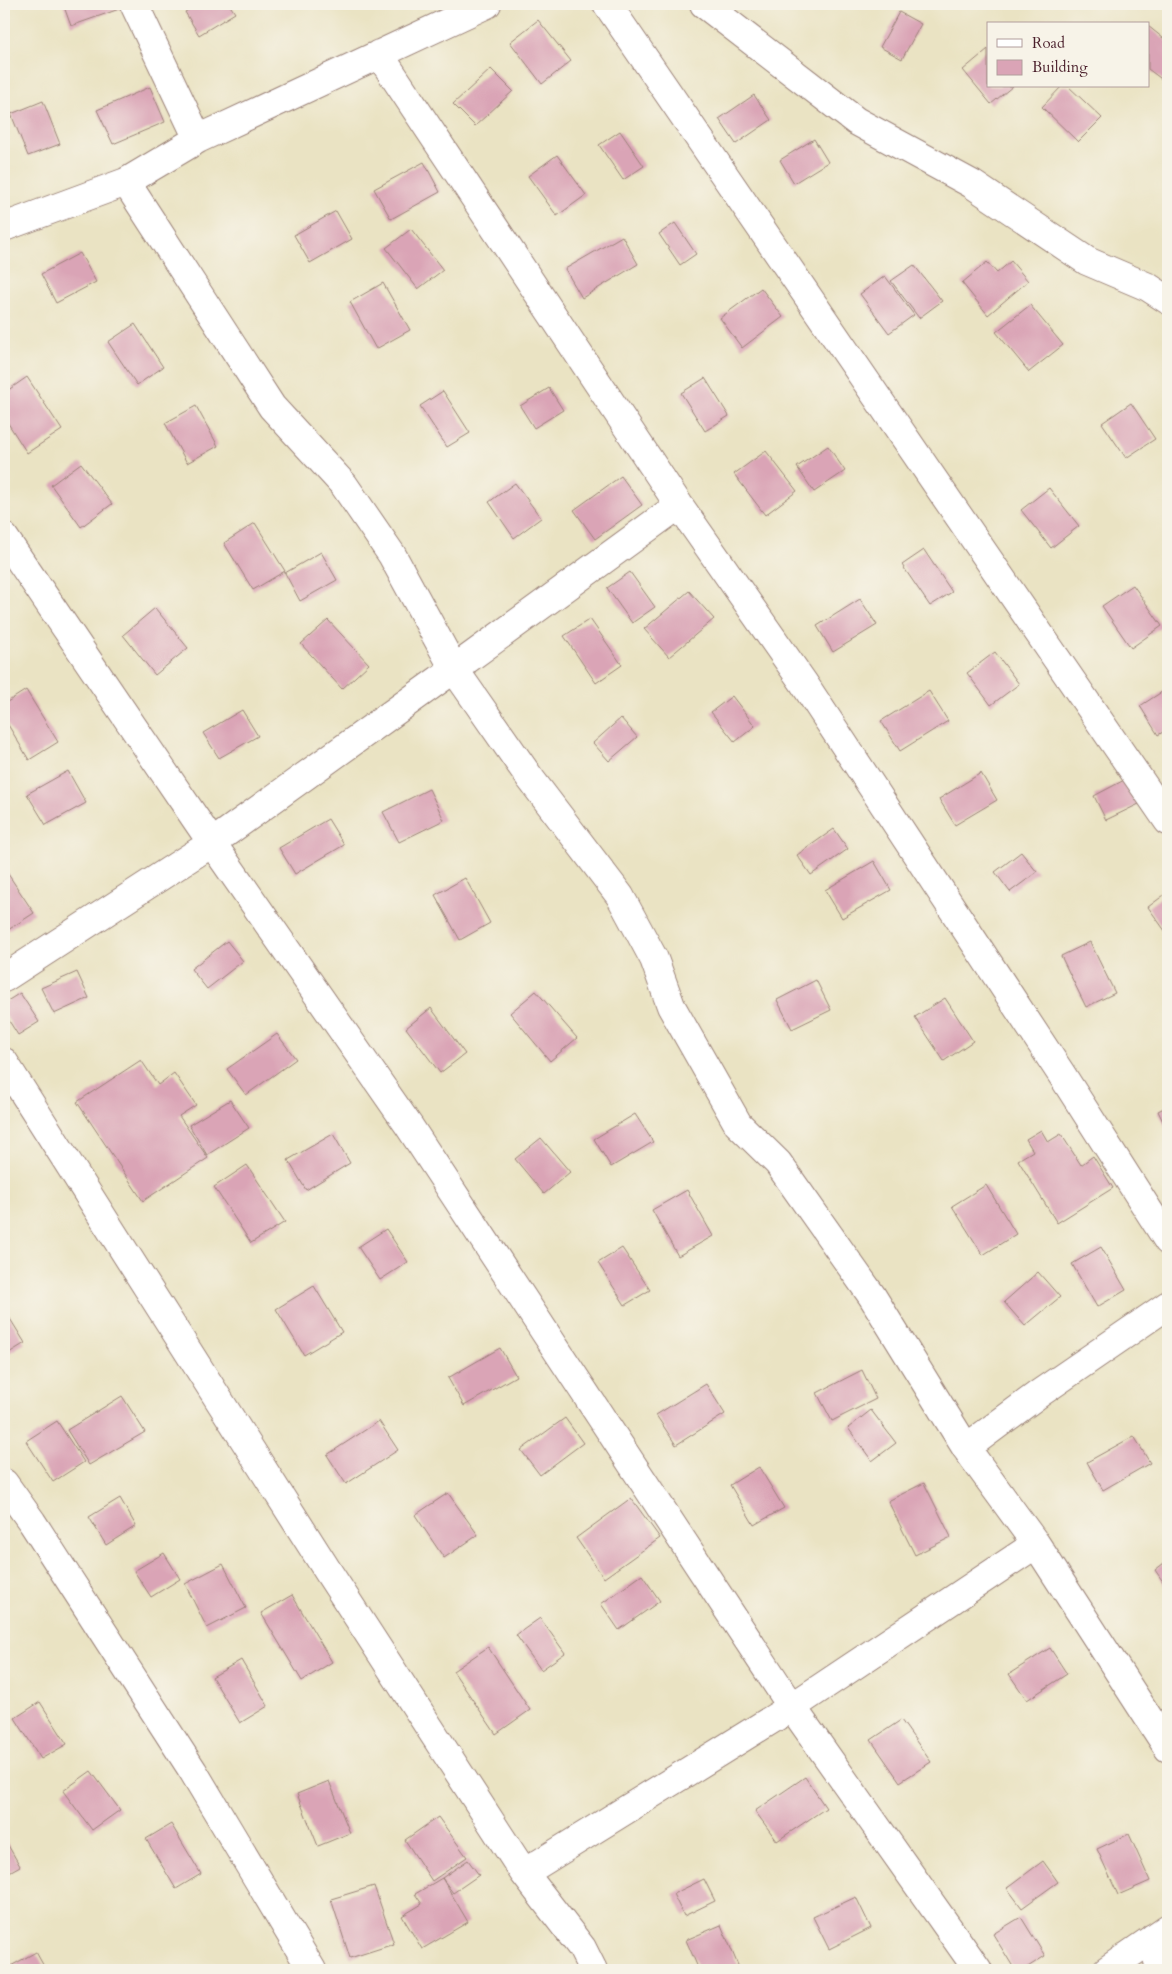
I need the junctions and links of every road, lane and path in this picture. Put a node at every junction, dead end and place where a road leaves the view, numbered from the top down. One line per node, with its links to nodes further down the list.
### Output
1 (134, 4): 6 (street)
2 (607, 4): 13 (street)
3 (704, 4): 9 (street)
4 (475, 6): 5 (street)
5 (378, 54): 6 (street); 10 (street)
6 (198, 140): 7 (street)
7 (126, 182): 8 (street); 12 (street)
8 (4, 227)
9 (1168, 300)
10 (679, 505): 12 (street); 17 (street)
11 (4, 537): 14 (street)
12 (454, 669): 14 (street); 19 (street)
13 (1168, 821)
14 (212, 843): 15 (street); 22 (street)
15 (4, 978)
16 (4, 1062): 24 (street)
17 (1168, 1241)
18 (1168, 1305): 19 (street)
19 (966, 1448): 21 (street)
20 (4, 1483): 26 (street)
21 (1036, 1544): 22 (street); 23 (street)
22 (792, 1707): 24 (street); 28 (street)
23 (1168, 1748)
24 (524, 1873): 27 (street)
25 (1161, 1933): 29 (street); 30 (street)
26 (312, 1970)
27 (593, 1970)
28 (978, 1970)
29 (1107, 1970)
30 (1160, 1970)

